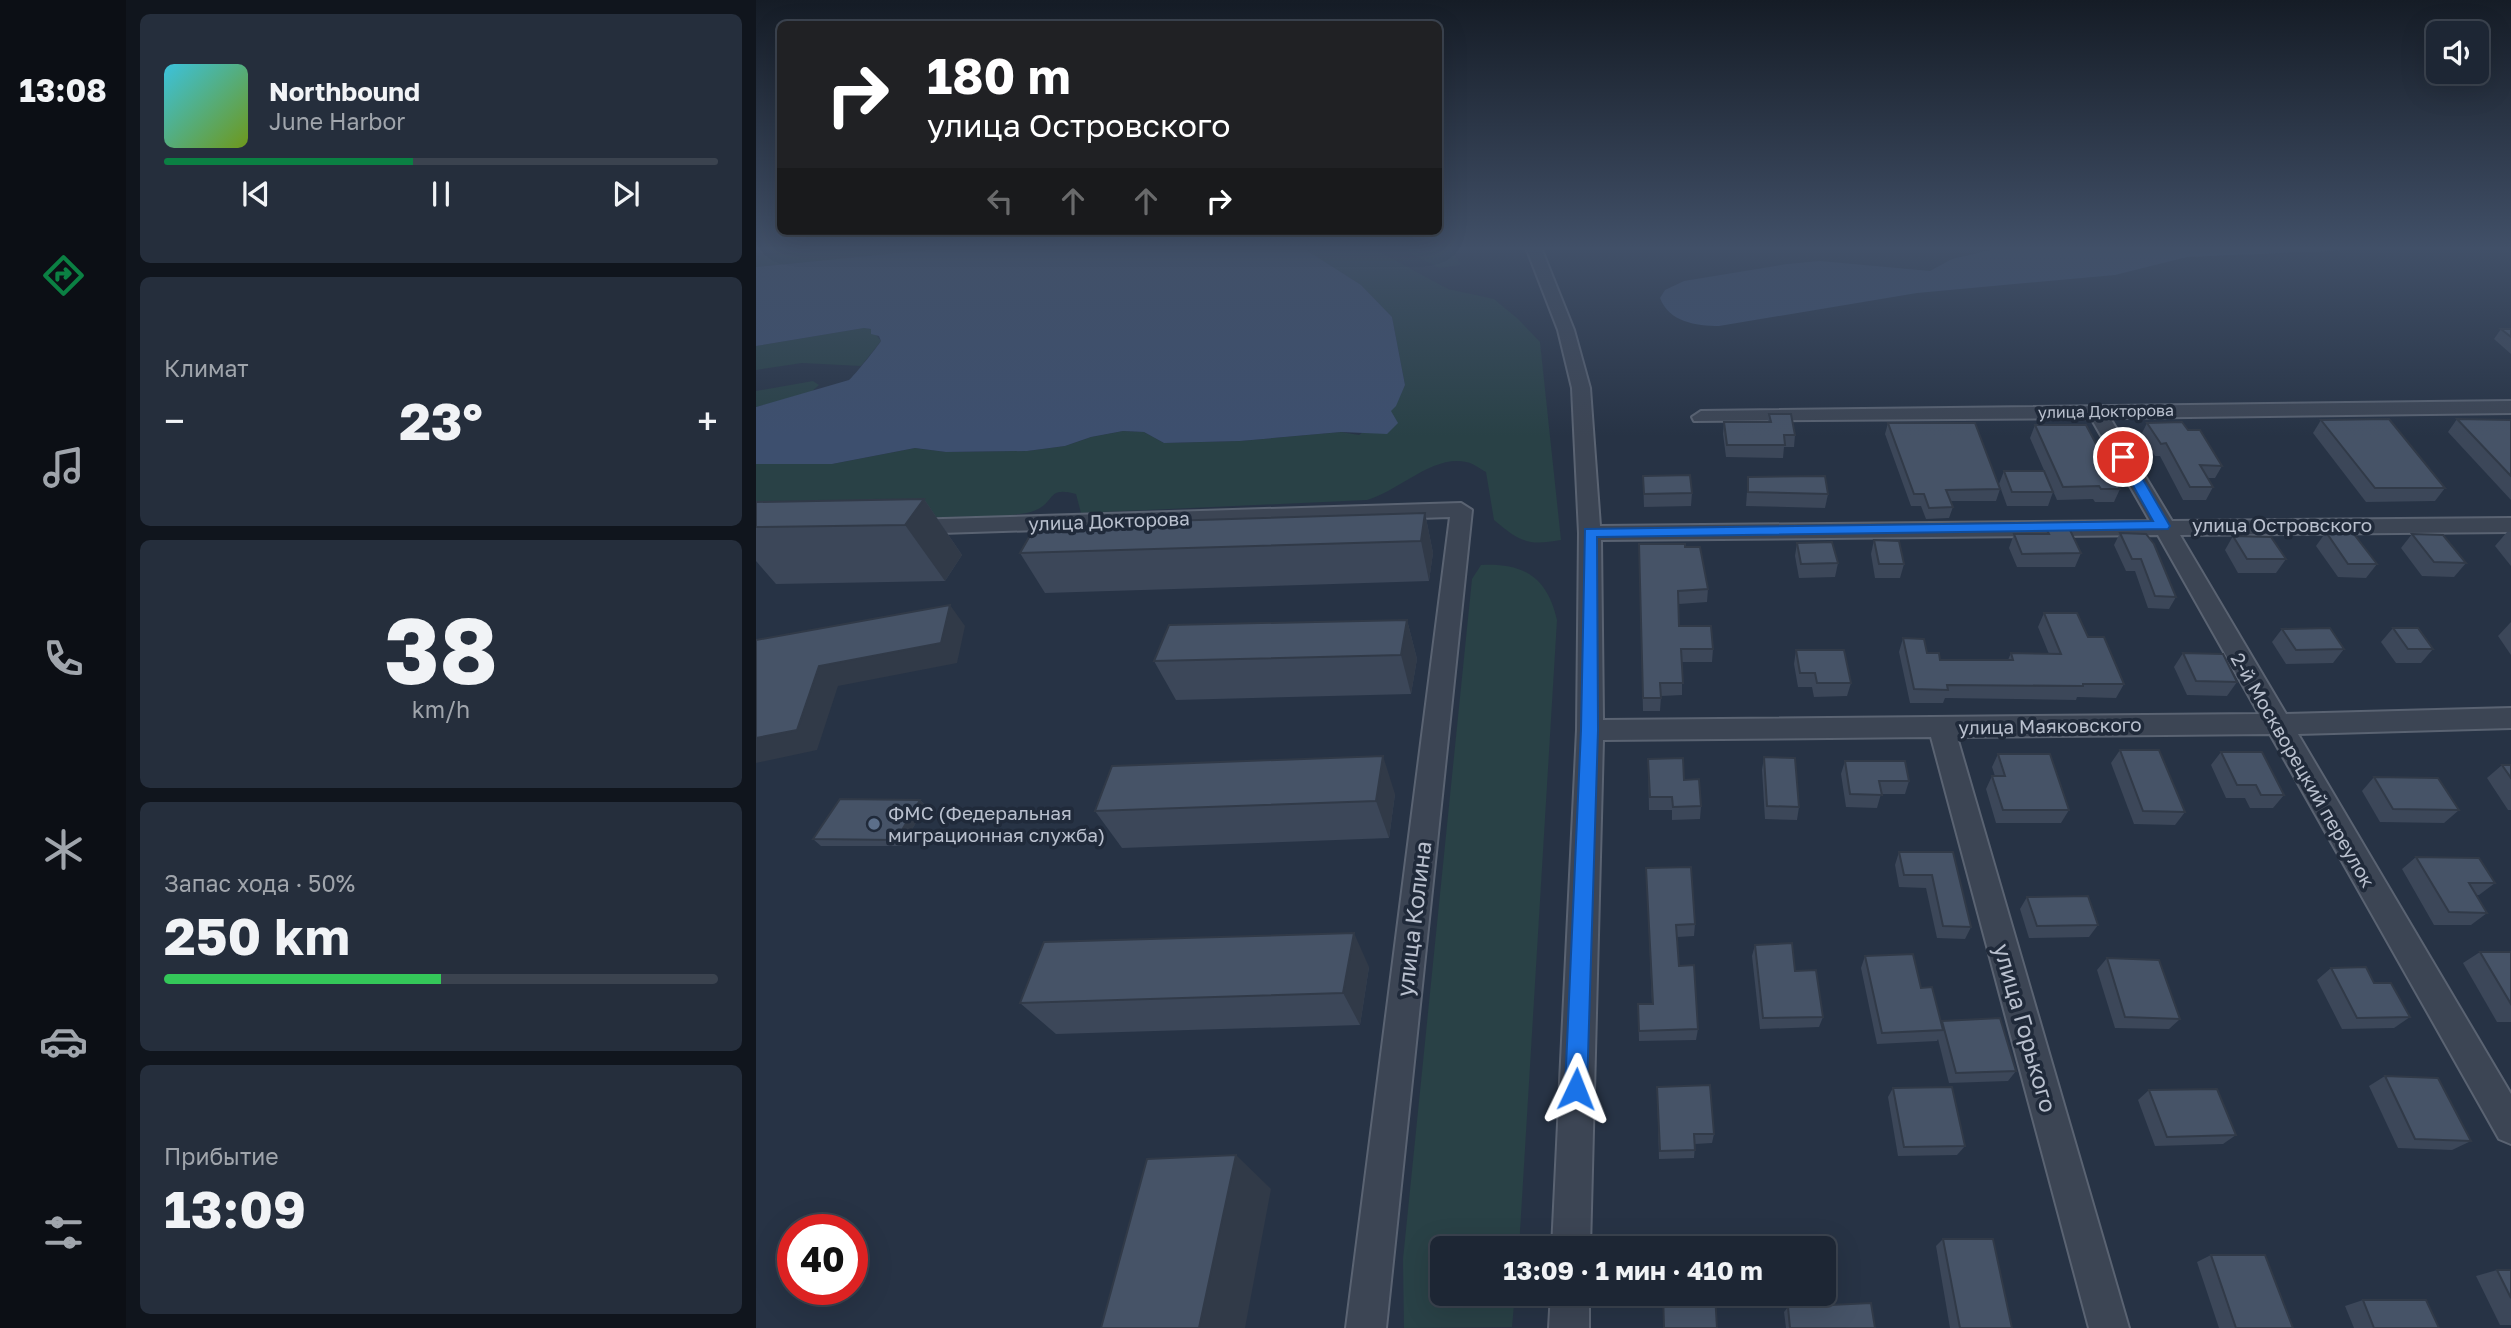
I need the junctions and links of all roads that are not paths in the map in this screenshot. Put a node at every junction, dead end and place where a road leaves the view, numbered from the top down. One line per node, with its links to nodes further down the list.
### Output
1 (1559, 312): 9 (street)
2 (2511, 407): 3 (street, улица Докторова)
3 (2097, 411): 4 (street, улица Докторова); 7 (street, 2-й Москворецкий переулок)
4 (1701, 417)
5 (1461, 510): 8 (street, улица Докторова); 17 (street, улица Колина)
6 (2511, 524): 7 (street, улица Островского)
7 (2163, 526): 9 (street, улица Островского); 11 (street, 2-й Москворецкий переулок)
8 (892, 527)
9 (1590, 533): 13 (street)
10 (2511, 718): 11 (street, улица Маяковского)
11 (2277, 724): 12 (street, улица Маяковского); 14 (street, 2-й Москворецкий переулок)
12 (1941, 728): 13 (street, улица Маяковского); 19 (street, улица Горького)
13 (1590, 730): 15 (street)
14 (2511, 1127)
15 (1572, 1236)
16 (1570, 1306): 18 (street)
17 (1366, 1328)
18 (1569, 1328)
19 (2109, 1328)

